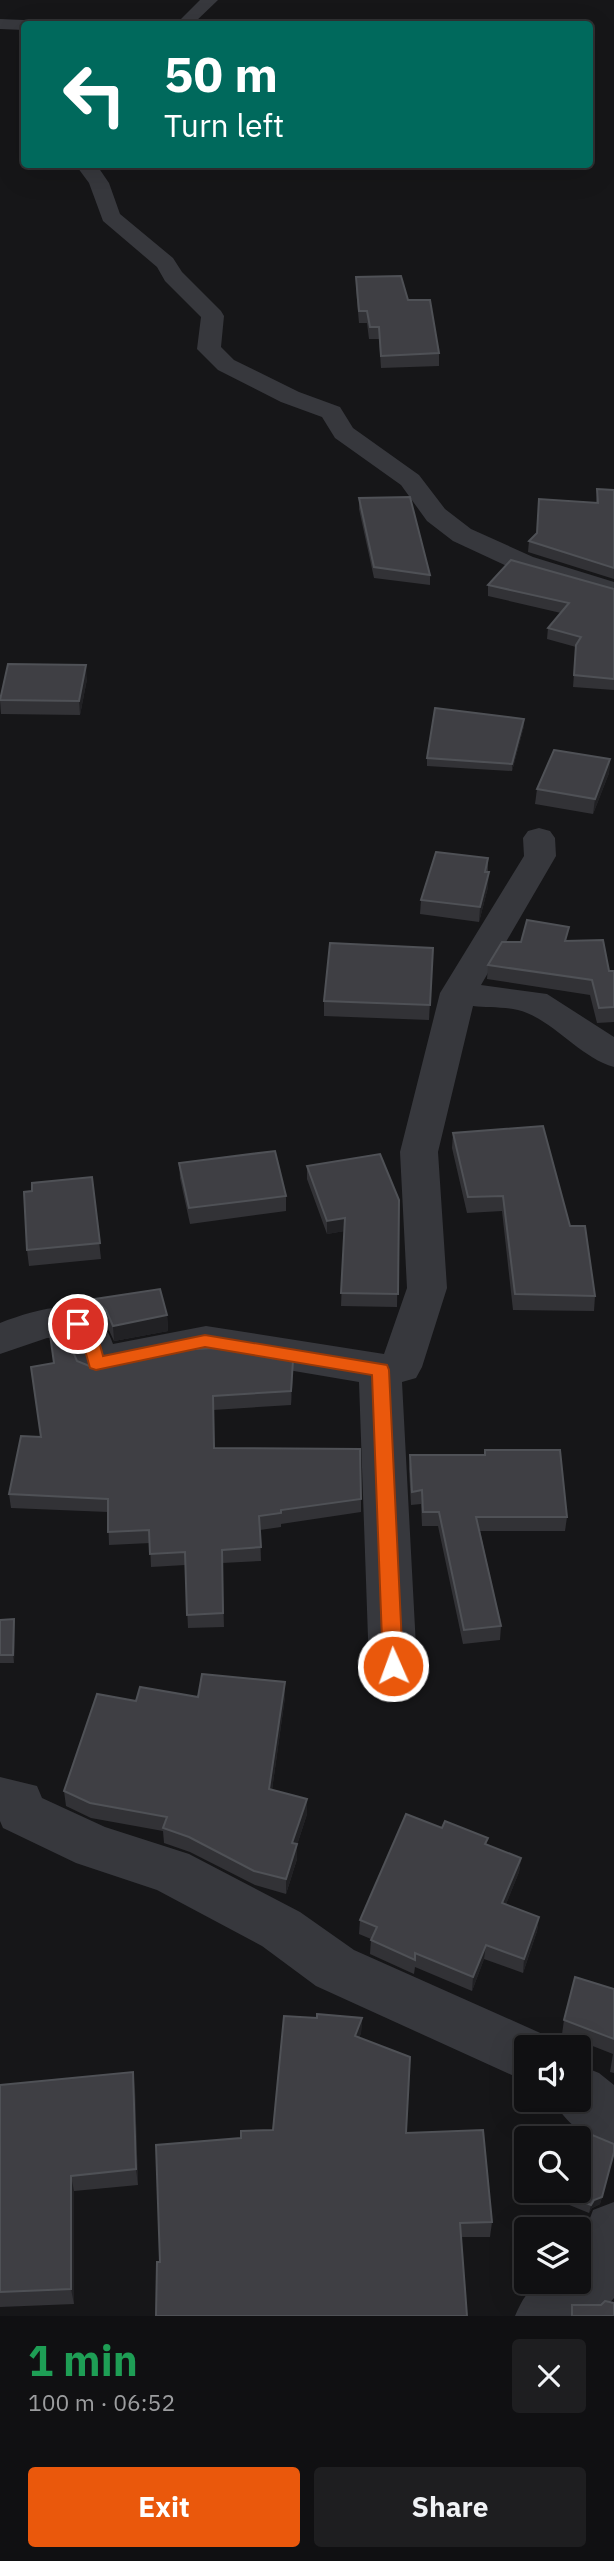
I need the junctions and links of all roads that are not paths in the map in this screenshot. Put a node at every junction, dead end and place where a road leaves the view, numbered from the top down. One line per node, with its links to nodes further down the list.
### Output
1 (210, 0): 2 (street)
2 (187, 21)
3 (0, 24): 4 (street)
4 (21, 25)
5 (88, 168): 6 (street)
6 (614, 591)
7 (539, 838): 8 (street)
8 (458, 993): 9 (street); 11 (street)
9 (614, 1055)
10 (0, 1339): 11 (street)
11 (380, 1370): 12 (street)
12 (393, 1666)
13 (0, 1799): 14 (street)
14 (514, 2048)
15 (591, 2102): 16 (street)
16 (614, 2122)
17 (614, 2231): 18 (street)
18 (545, 2316)

